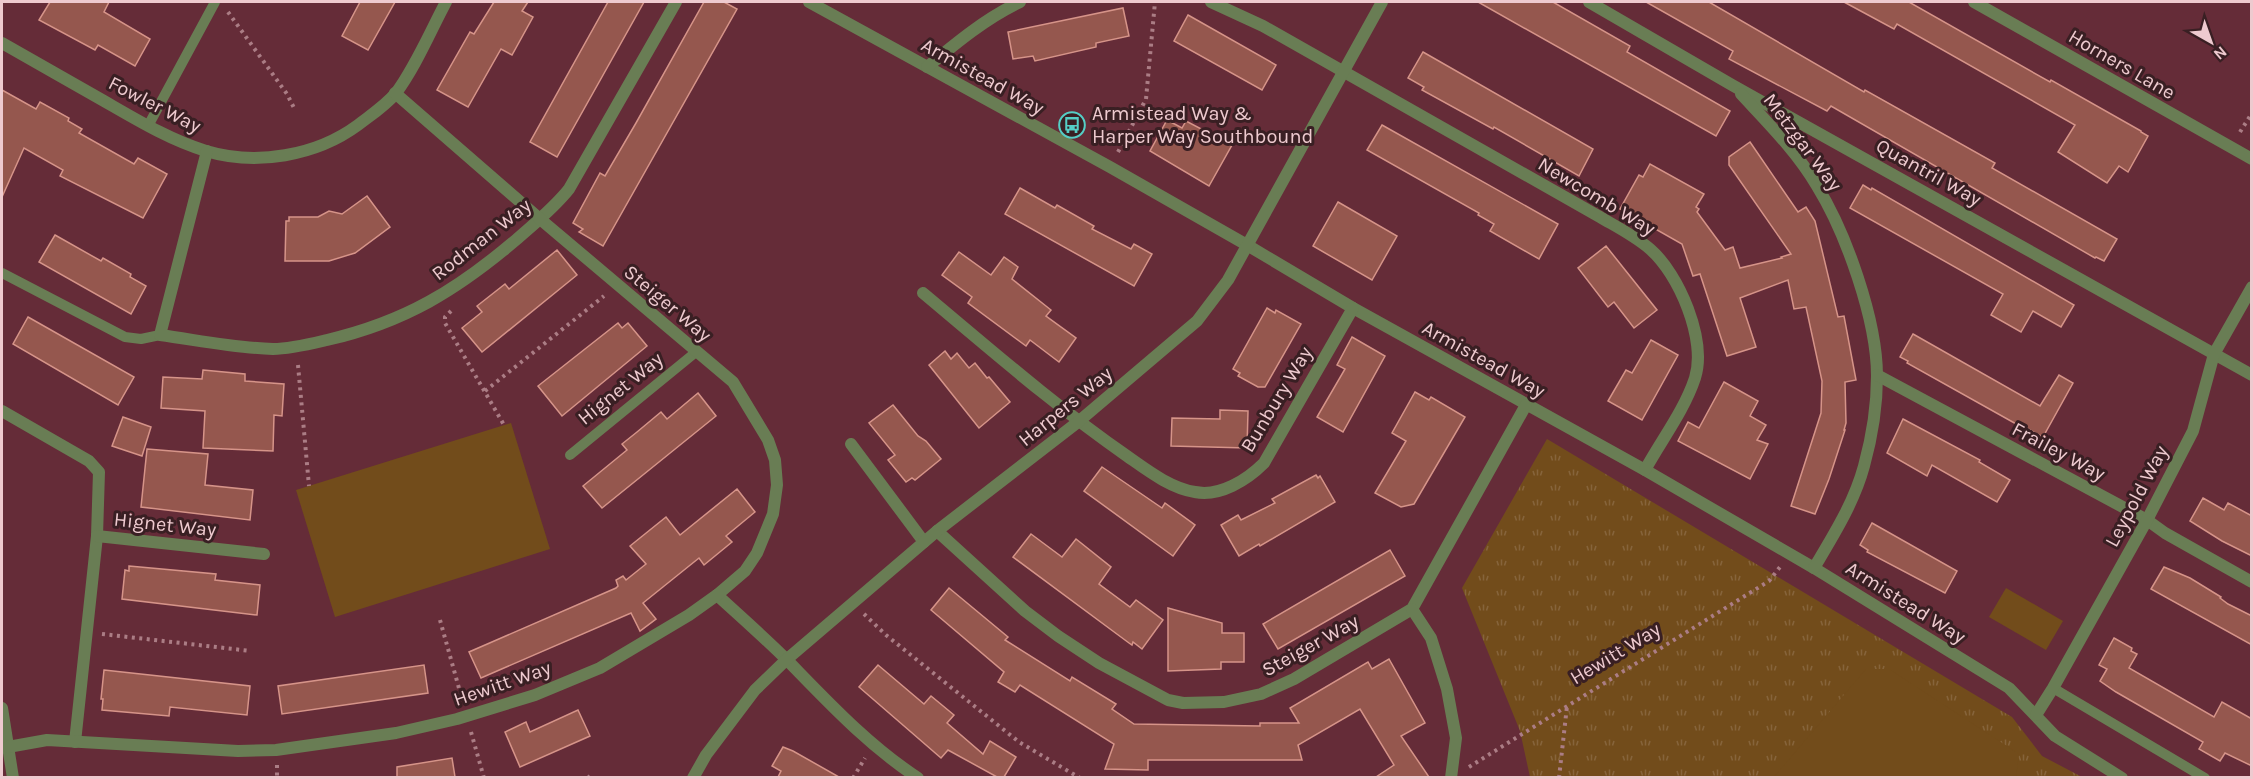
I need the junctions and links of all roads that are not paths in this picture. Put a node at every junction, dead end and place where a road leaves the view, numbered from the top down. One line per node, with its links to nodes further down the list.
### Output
1 (215, 2): 15 (lane)
2 (446, 2): 14 (street, Fowler Way)
3 (676, 2): 18 (street, Rodman Way)
4 (809, 2): 11 (street, Armistead Way)
5 (1020, 2): 11 (street)
6 (1211, 2): 12 (street, Newcomb Way)
7 (1382, 2): 12 (street, Harpers Way)
8 (1589, 2): 13 (street, Quantril Way)
9 (1974, 2): 17 (street, Horners Lane)
10 (2, 43): 15 (street, Fowler Way)
11 (927, 67): 19 (street, Armistead Way)
12 (1342, 71): 19 (street, Harpers Way); 34 (street, Newcomb Way)
13 (1732, 85): 26 (street, Quantril Way); 27 (street, Metzgar Way)
14 (395, 93): 16 (street, Fowler Way); 18 (street, Steiger Way)
15 (148, 126): 16 (street, Fowler Way)
16 (207, 151): 24 (street)
17 (2252, 159)
18 (540, 219): 24 (street, Rodman Way); 25 (street, Steiger Way)
19 (1247, 244): 23 (street, Armistead Way); 31 (street, Harpers Way)
20 (2, 273): 24 (lane, Rodman Way)
21 (2252, 287): 26 (street, Leypold Way)
22 (923, 293): 31 (street, Bunbury Way)
23 (1353, 308): 29 (street, Armistead Way); 31 (street, Bunbury Way)
24 (160, 335)
25 (696, 352): 33 (lane, Hignet Way); 42 (street, Steiger Way)
26 (2214, 354): 28 (street, Quantril Way); 35 (street, Leypold Way)
27 (1877, 375): 35 (street, Frailey Way); 40 (street, Metzgar Way)
28 (2252, 375)
29 (1526, 405): 34 (street, Armistead Way); 43 (street, Steiger Way)
30 (2, 411): 37 (street, Hignet Way)
31 (1078, 423): 36 (street, Harpers Way)
32 (851, 444): 38 (street)
33 (570, 455)
34 (1645, 470): 40 (street, Armistead Way)
35 (2147, 520): 41 (street, Frailey Way); 45 (street, Leypold Way)
36 (937, 531): 38 (street, Harpers Way); 43 (street, Steiger Way)
37 (97, 536): 39 (street, Hignet Way); 48 (street)
38 (924, 542): 44 (street, Harpers Way)
39 (264, 554)
40 (1814, 568): 47 (street, Armistead Way)
41 (2252, 582)
42 (717, 595): 44 (street); 48 (street, Hewitt Way)
43 (1412, 609): 50 (street)
44 (786, 660): 52 (street, Harpers Way); 53 (street)
45 (2053, 688): 47 (street, Leypold Way); 55 (lane)
46 (2, 708): 49 (street)
47 (2036, 715): 54 (street, Armistead Way)
48 (75, 742): 49 (street, Hewitt Way)
49 (8, 747): 51 (street)
50 (1457, 774)
51 (14, 777)
52 (693, 777)
53 (918, 777)
54 (2122, 777)
55 (2205, 777)

